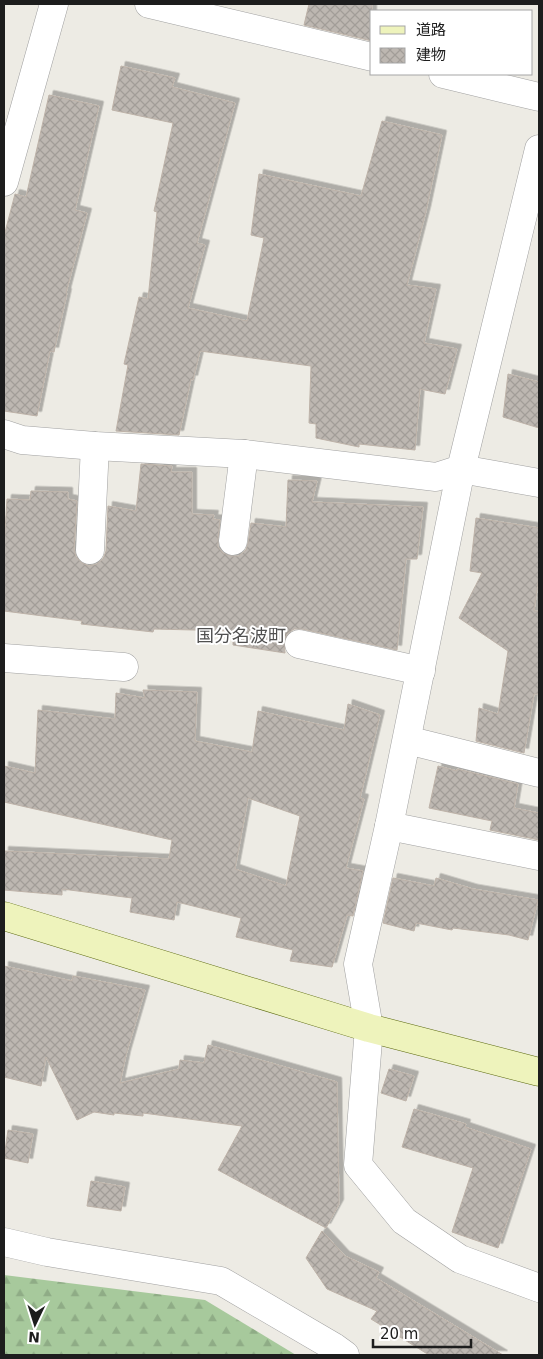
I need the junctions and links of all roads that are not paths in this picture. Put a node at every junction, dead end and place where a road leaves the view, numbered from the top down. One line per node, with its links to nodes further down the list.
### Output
1 (54, 4): 7 (street)
2 (149, 4): 3 (street)
3 (370, 56)
4 (446, 75): 5 (street)
5 (539, 97)
6 (539, 149): 11 (street)
7 (4, 182)
8 (4, 434): 9 (street)
9 (95, 446): 10 (street); 14 (street)
10 (244, 454): 11 (street); 13 (street)
11 (461, 469): 12 (street); 18 (street)
12 (539, 483)
13 (234, 542)
14 (90, 550)
15 (299, 644): 18 (street)
16 (4, 658): 17 (street)
17 (124, 667)
18 (421, 671): 19 (street)
19 (406, 740): 20 (street); 21 (street)
20 (539, 773)
21 (389, 826): 22 (street); 24 (street)
22 (539, 856)
23 (4, 916): 24 (street)
24 (369, 1028): 25 (street); 27 (street)
25 (539, 1072)
26 (4, 1242): 28 (street)
27 (539, 1288)
28 (345, 1355)

